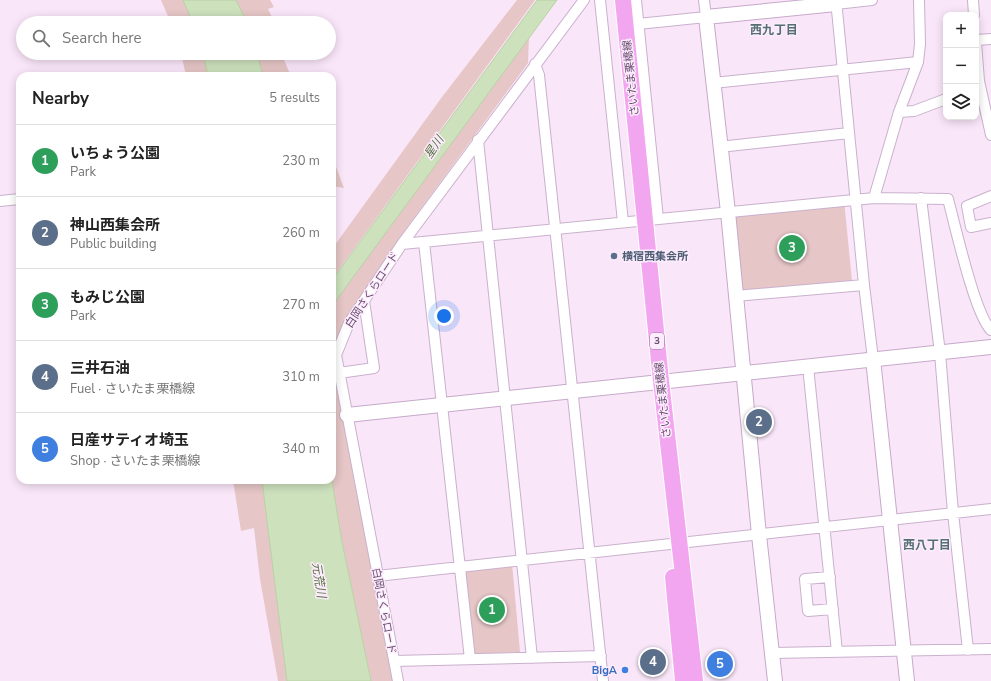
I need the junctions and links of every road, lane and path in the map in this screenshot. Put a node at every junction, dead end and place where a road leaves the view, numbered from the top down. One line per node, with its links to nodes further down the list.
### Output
1 (584, 0): 17 (street, 白岡さくらロード)
2 (600, 0): 34 (street)
3 (613, 0): 34 (main road, さいたま栗橋線 / 3)
4 (623, 0): 34 (main road, さいたま栗橋線 / 3)
5 (636, 0): 13 (street)
6 (704, 0): 12 (street)
7 (872, 0): 10 (street)
8 (919, 0): 16 (street)
9 (973, 0): 11 (street)
10 (836, 2): 12 (street); 18 (street)
11 (974, 12)
12 (706, 17): 13 (street); 19 (street)
13 (638, 24): 34 (street)
14 (991, 39): 15 (street)
15 (979, 41)
16 (918, 62): 18 (street); 22 (street)
17 (535, 64): 25 (street, 白岡さくらロード); 36 (street)
18 (843, 69): 19 (street); 23 (street)
19 (713, 83): 26 (street)
20 (978, 84): 24 (street)
21 (943, 100): 22 (street)
22 (899, 112): 28 (street)
23 (849, 133): 26 (street); 31 (street)
24 (991, 136)
25 (478, 140): 37 (street); 39 (street, 白岡さくらロード)
26 (719, 147): 33 (street)
27 (991, 196): 35 (street)
28 (874, 198): 29 (street); 31 (street)
29 (921, 198): 43 (street); 45 (street)
30 (16, 199): 32 (street)
31 (856, 199): 33 (street); 40 (street)
32 (0, 201)
33 (728, 212): 34 (street); 41 (street)
34 (641, 221): 36 (street); 50 (main road, さいたま栗橋線 / 3)
35 (991, 223)
36 (555, 229): 37 (street); 51 (street)
37 (488, 236): 38 (street); 52 (street)
38 (424, 242): 39 (street); 53 (street)
39 (402, 244): 42 (street, 白岡さくらロード)
40 (864, 285): 41 (street); 46 (street)
41 (735, 296): 49 (street)
42 (364, 301): 48 (street, 白岡さくらロード); 48 (street)
43 (991, 330)
44 (991, 347): 45 (street)
45 (940, 353): 46 (street); 56 (street)
46 (874, 359): 47 (street); 57 (street)
47 (808, 366): 49 (street); 58 (street)
48 (339, 373): 54 (street, 白岡さくらロード)
49 (742, 373): 50 (street); 59 (street)
50 (657, 381): 51 (street); 60 (main road, さいたま栗橋線 / 3)
51 (572, 391): 52 (street); 61 (street)
52 (505, 398): 53 (street); 62 (street)
53 (442, 405): 54 (street); 63 (street)
54 (347, 415): 64 (street, 白岡さくらロード)
55 (991, 509): 56 (street)
56 (953, 513): 57 (street); 68 (street)
57 (890, 520): 58 (street); 69 (street)
58 (825, 528): 59 (street); 65 (street)
59 (759, 535): 60 (street); 71 (street)
60 (675, 544): 61 (street); 78 (main road, さいたま栗橋線 / 3); 79 (main road, さいたま栗橋線 / 3)
61 (588, 554): 62 (street); 72 (street)
62 (522, 561): 63 (street); 73 (street)
63 (460, 567): 64 (street); 74 (street)
64 (377, 576): 75 (street, 白岡さくらロード)
65 (830, 576): 66 (street); 66 (street)
66 (833, 609): 70 (street)
67 (991, 649): 68 (street)
68 (968, 650): 69 (street)
69 (904, 651): 70 (street); 81 (street)
70 (837, 652): 71 (street)
71 (772, 653): 80 (street)
72 (601, 656): 73 (street); 77 (street)
73 (532, 658): 74 (street)
74 (470, 659): 75 (street)
75 (394, 661): 76 (street, 白岡さくらロード)
76 (398, 681)
77 (603, 681)
78 (683, 681)
79 (695, 681)
80 (775, 681)
81 (907, 681)

